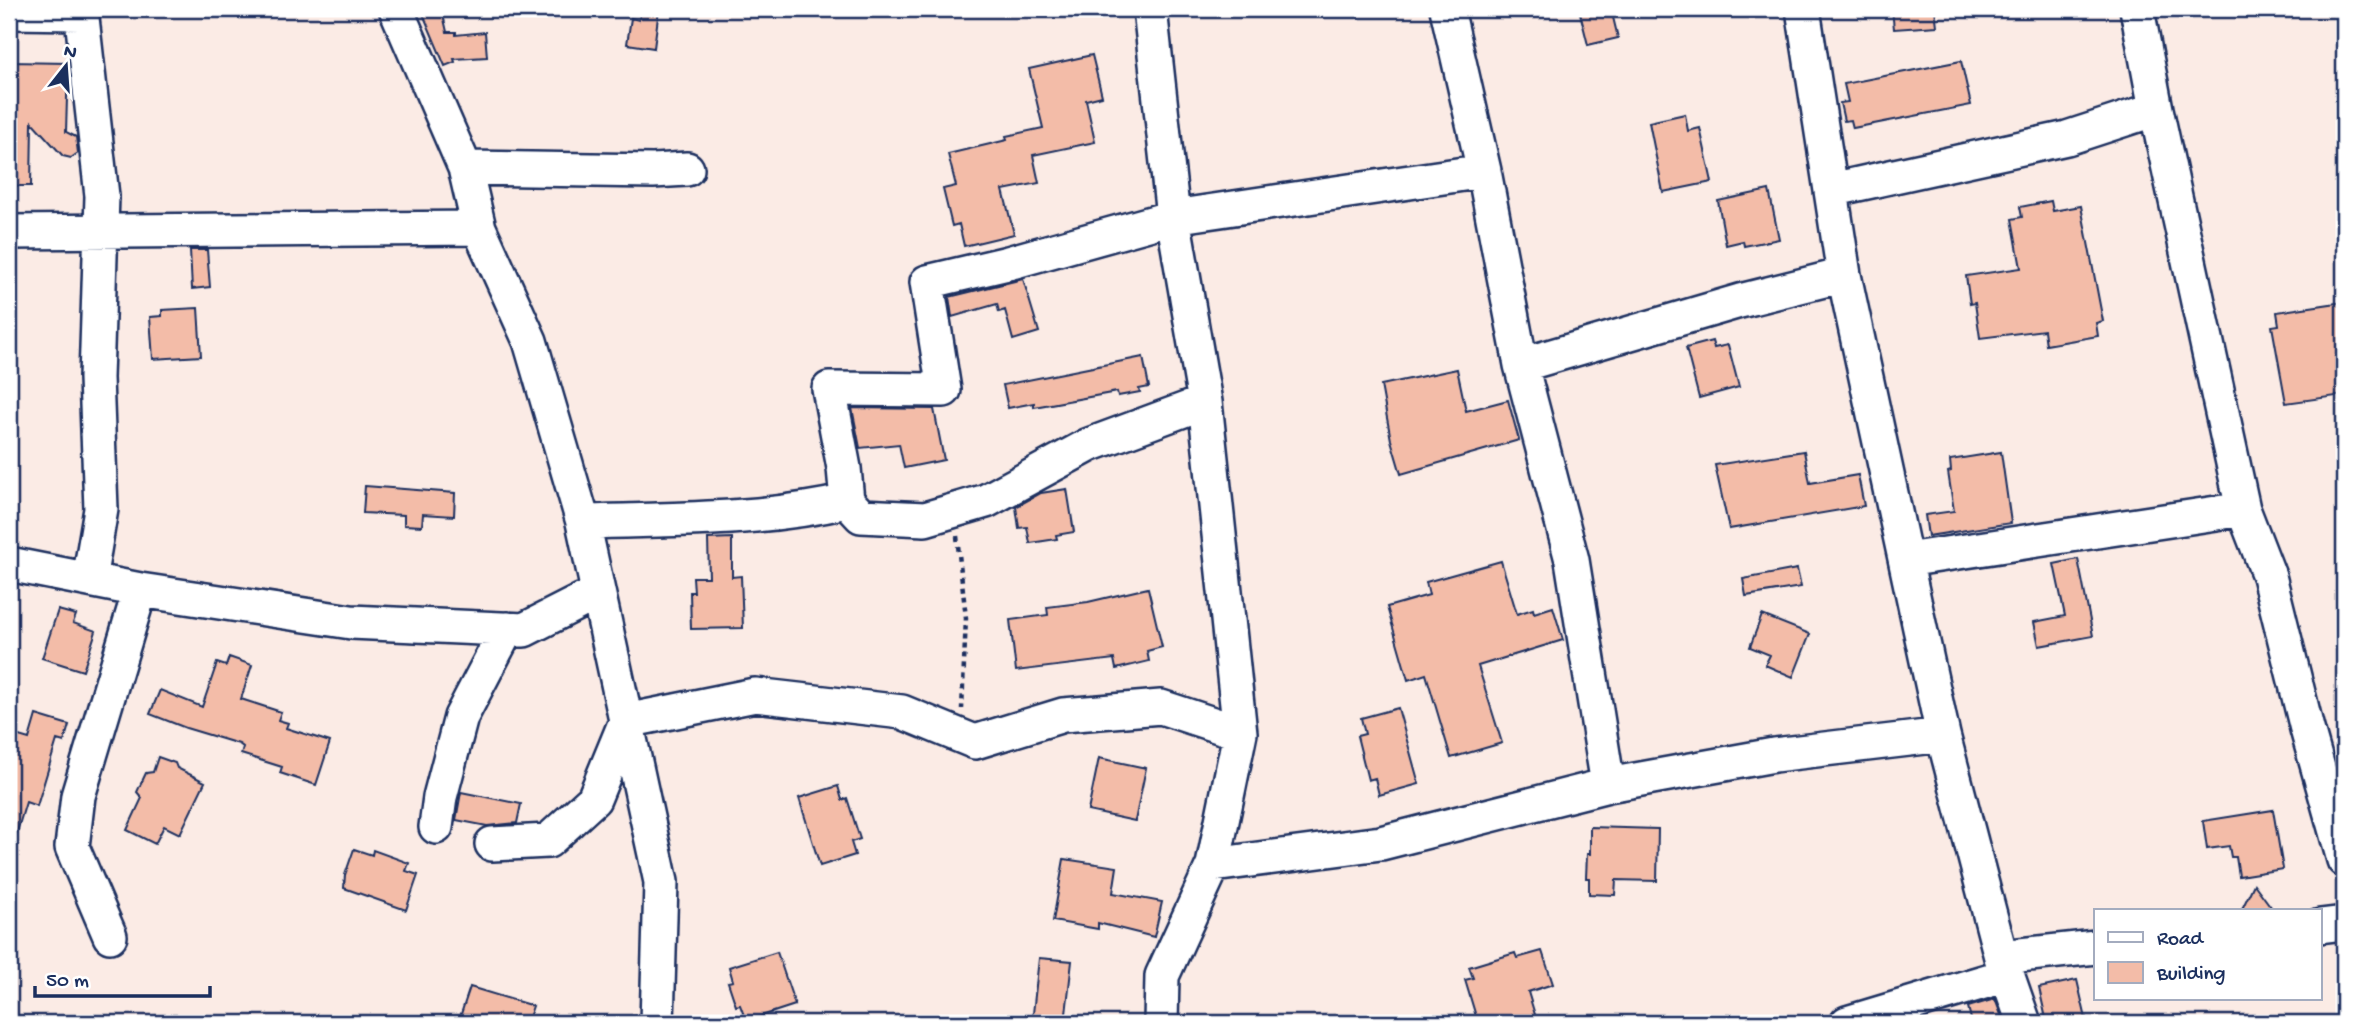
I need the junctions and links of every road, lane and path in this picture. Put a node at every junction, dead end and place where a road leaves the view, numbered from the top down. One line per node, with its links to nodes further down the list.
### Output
1 (396, 9): 9 (street)
2 (1150, 9): 13 (street)
3 (1447, 9): 11 (street)
4 (1803, 9): 12 (street)
5 (2137, 9): 8 (street)
6 (81, 11): 7 (street); 15 (street)
7 (9, 12)
8 (2156, 109): 12 (street); 21 (street)
9 (464, 168): 10 (street); 14 (street)
10 (687, 169)
11 (1483, 170): 13 (street); 18 (street)
12 (1831, 190): 17 (street)
13 (1173, 217): 19 (street); 20 (street)
14 (480, 228): 15 (street); 23 (street)
15 (99, 231): 16 (street); 26 (street)
16 (9, 232)
17 (1844, 275): 18 (street); 24 (street)
18 (1521, 365): 34 (street)
19 (1205, 402): 22 (street); 31 (street)
20 (847, 501): 22 (street); 23 (street)
21 (2243, 509): 24 (street); 37 (street)
22 (954, 510): 33 (path)
23 (583, 522): 28 (street)
24 (1906, 560): 32 (street)
25 (9, 565): 26 (street)
26 (89, 580): 27 (street)
27 (140, 590): 29 (street); 41 (street)
28 (598, 600): 29 (street); 30 (street)
29 (507, 629): 35 (street)
30 (626, 721): 33 (street); 36 (street); 44 (street)
31 (1240, 733): 33 (street); 38 (street)
32 (1943, 735): 34 (street); 43 (street)
33 (975, 741)
34 (1608, 785): 38 (street)
35 (436, 827)
36 (492, 844)
37 (2344, 860)
38 (1213, 865): 45 (street)
39 (2344, 923): 40 (street)
40 (2322, 926)
41 (110, 936)
42 (2094, 947): 43 (street)
43 (2004, 966): 46 (street); 47 (street)
44 (657, 1023)
45 (1161, 1023)
46 (1847, 1023)
47 (2024, 1023)

